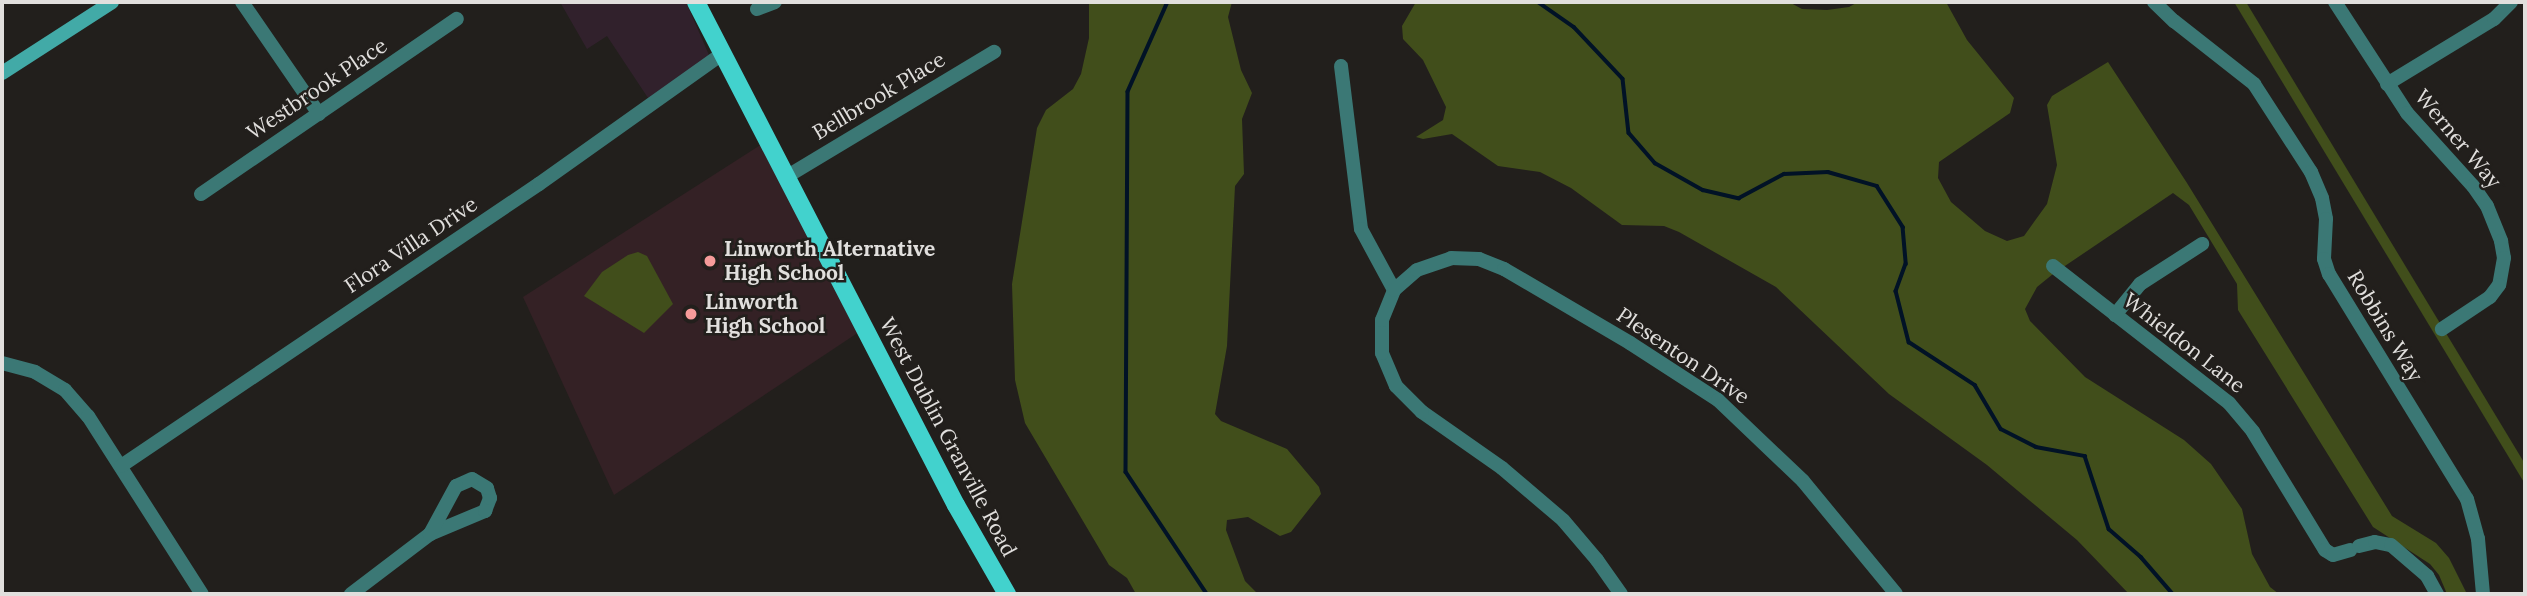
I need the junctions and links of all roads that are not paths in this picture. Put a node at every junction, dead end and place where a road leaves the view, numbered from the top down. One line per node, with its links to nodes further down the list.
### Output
1 (112, 2): 13 (main road)
2 (242, 2): 15 (street)
3 (696, 2): 11 (main road, West Dublin Granville Road)
4 (775, 2): 8 (street)
5 (2154, 2): 32 (street, Robbins Way)
6 (2335, 2): 14 (street, Werner Way)
7 (2511, 2): 14 (street)
8 (757, 9)
9 (457, 19): 15 (street, Westbrook Place)
10 (994, 52): 16 (street, Bellbrook Place)
11 (722, 54): 16 (main road, West Dublin Granville Road); 24 (street, Flora Villa Drive)
12 (1341, 66): 20 (street)
13 (2, 73)
14 (2387, 84): 22 (street, Werner Way)
15 (319, 114): 17 (street, Westbrook Place)
16 (786, 177): 28 (main road, West Dublin Granville Road)
17 (201, 194)
18 (2202, 244): 21 (street)
19 (2053, 266): 21 (street, Whieldon Lane)
20 (1394, 290): 29 (street); 30 (street, Plesenton Drive)
21 (2115, 316): 31 (street, Whieldon Lane)
22 (2442, 329)
23 (2, 363): 24 (street)
24 (121, 466): 26 (street)
25 (430, 534): 27 (street)
26 (202, 594)
27 (351, 594)
28 (1007, 594)
29 (1620, 594)
30 (1896, 594)
31 (2437, 594)
32 (2483, 594)

